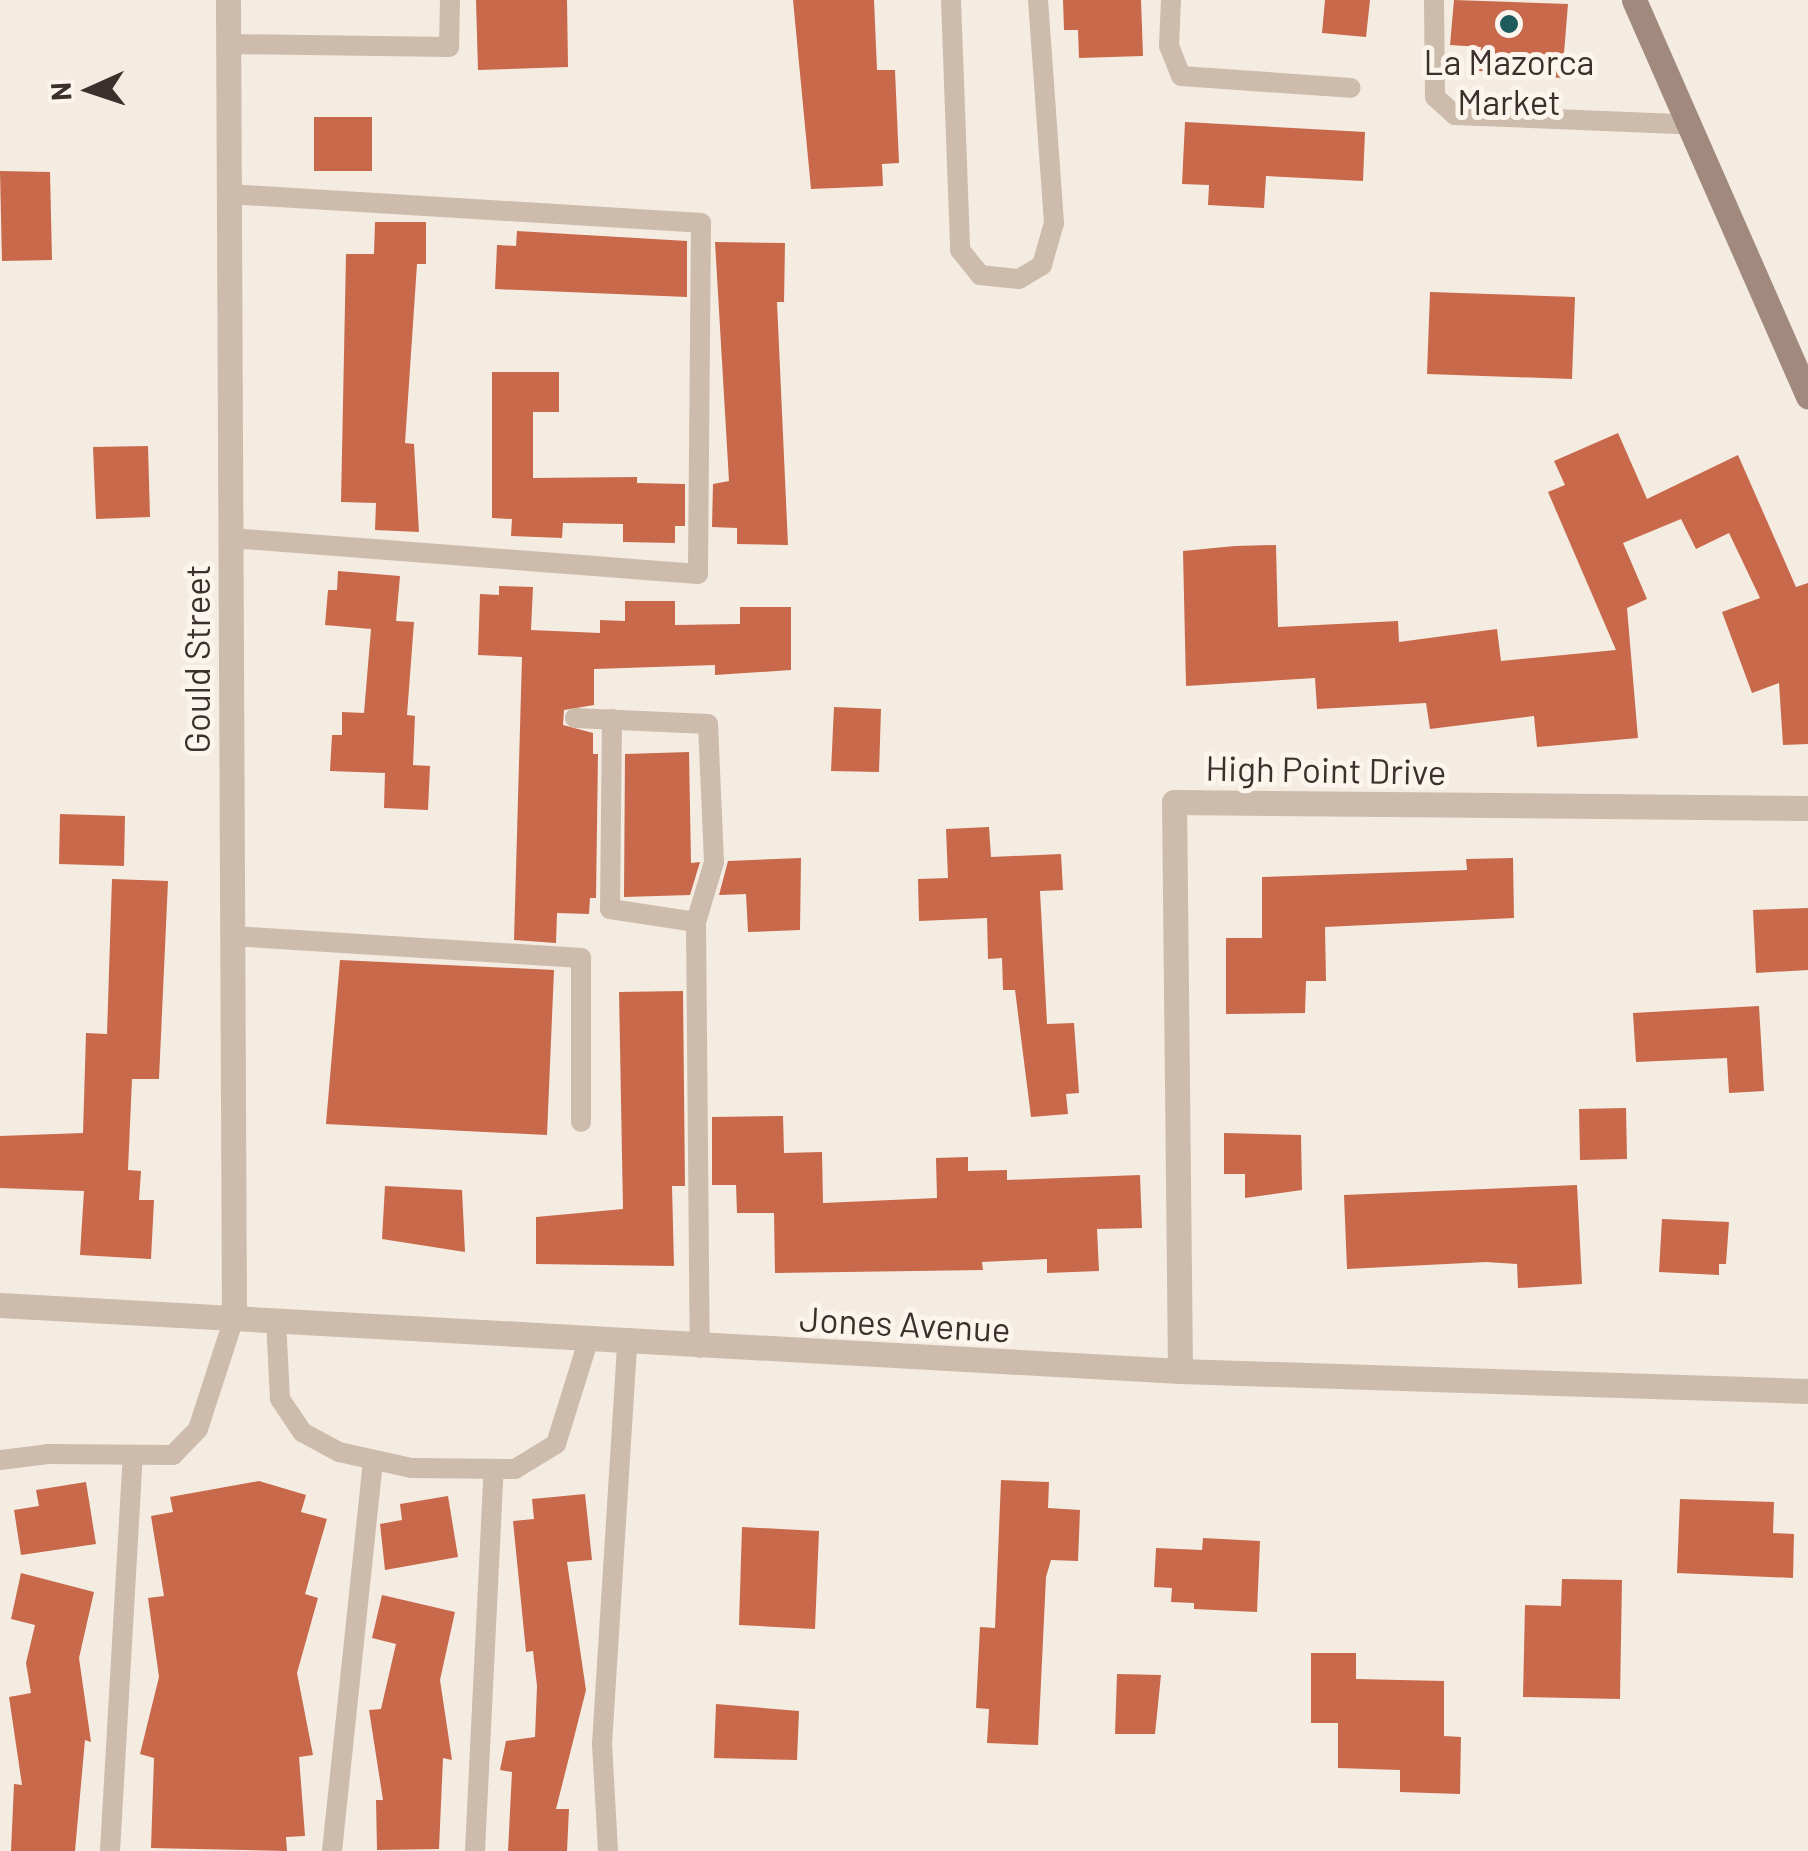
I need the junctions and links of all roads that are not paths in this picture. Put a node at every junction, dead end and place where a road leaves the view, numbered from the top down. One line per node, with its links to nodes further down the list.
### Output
1 (228, 0): 8 (street, Gould Street)
2 (450, 0): 8 (lane)
3 (951, 0): 4 (lane)
4 (1038, 0)
5 (1171, 0): 9 (lane)
6 (1434, 0): 10 (lane)
7 (1634, 0): 10 (street)
8 (228, 44): 11 (street, Gould Street)
9 (1351, 88)
10 (1684, 124): 12 (street)
11 (229, 194): 13 (street, Gould Street); 13 (lane)
12 (1808, 396)
13 (230, 538): 18 (street, Gould Street)
14 (575, 718): 15 (lane)
15 (612, 720): 17 (lane); 17 (lane)
16 (1808, 808): 26 (street, High Point Drive)
17 (696, 922): 25 (lane)
18 (232, 936): 19 (lane); 21 (street, Gould Street)
19 (580, 1122)
20 (0, 1306): 21 (street, Jones Avenue)
21 (234, 1318): 22 (street, Jones Avenue); 28 (lane)
22 (276, 1320): 23 (street, Jones Avenue); 30 (lane)
23 (588, 1341): 24 (street, Jones Avenue); 31 (lane)
24 (627, 1344): 25 (street, Jones Avenue); 35 (lane)
25 (700, 1348): 26 (street, Jones Avenue)
26 (1180, 1372): 27 (street, Jones Avenue)
27 (1808, 1391)
28 (134, 1458): 29 (lane); 32 (lane)
29 (0, 1460)
30 (373, 1460): 31 (lane); 33 (lane)
31 (494, 1469): 34 (lane)
32 (110, 1851)
33 (332, 1851)
34 (475, 1851)
35 (608, 1851)

